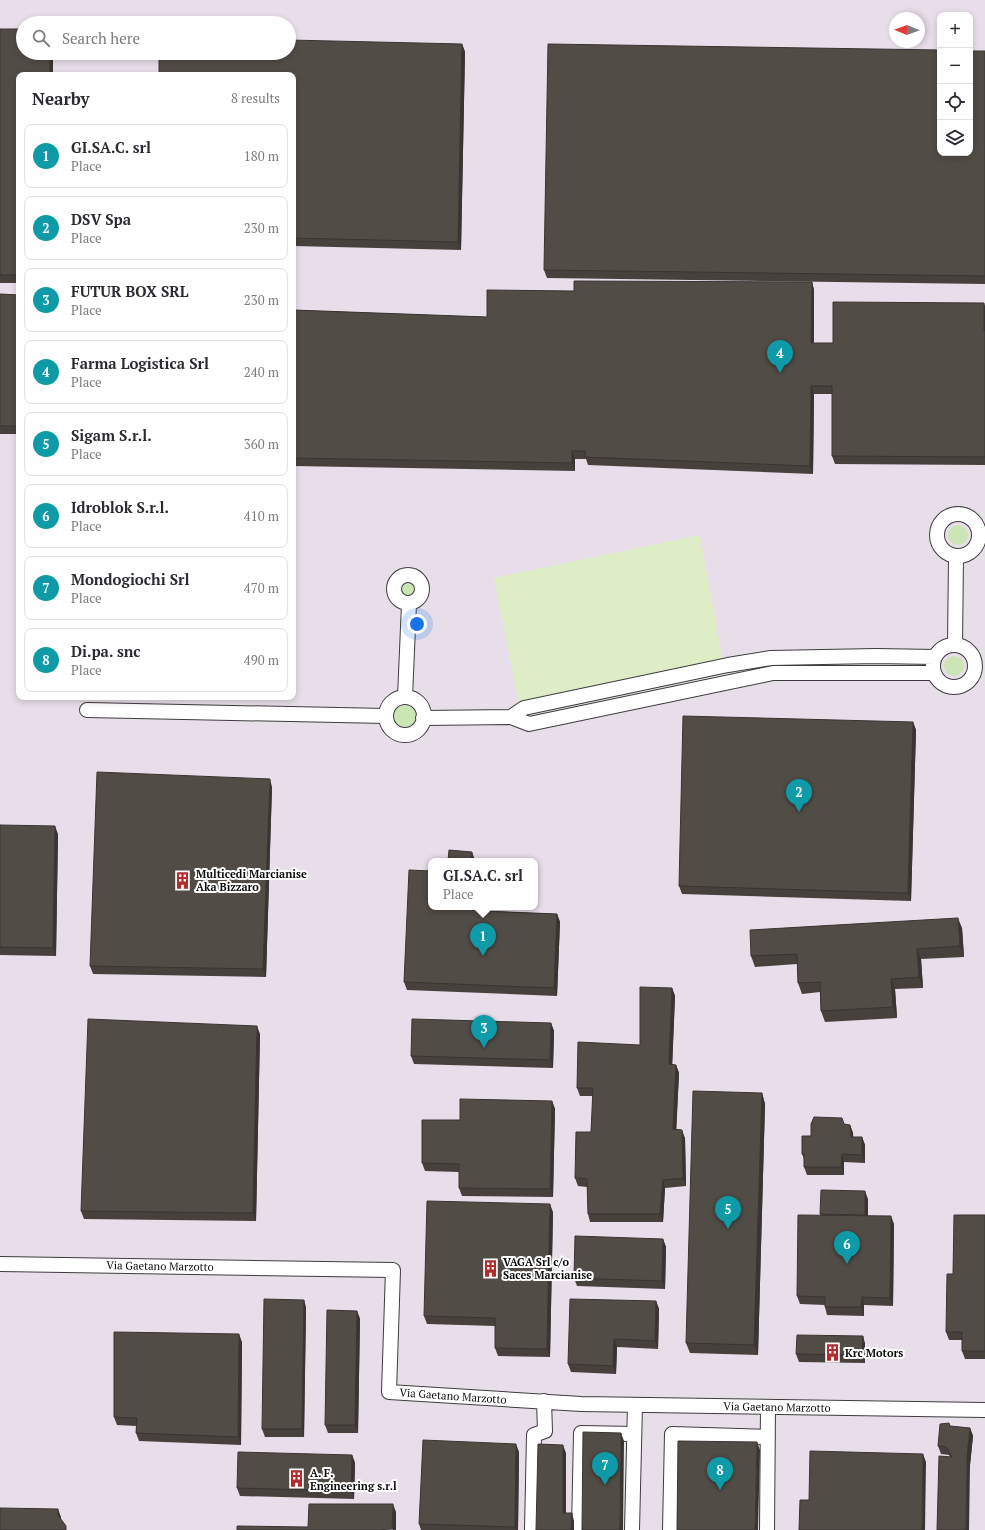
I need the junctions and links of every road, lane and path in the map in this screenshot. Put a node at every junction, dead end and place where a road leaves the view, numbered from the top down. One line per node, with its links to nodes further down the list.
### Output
1 (956, 556): 3 (street)
2 (409, 604): 8 (street)
3 (955, 645): 4 (street); 5 (street)
4 (935, 657): 6 (street); 11 (street)
5 (980, 660): 7 (street)
6 (933, 673): 7 (street); 11 (street)
7 (979, 675)
8 (405, 697): 10 (street); 12 (street)
9 (87, 710): 10 (street)
10 (386, 716): 12 (street)
11 (511, 717): 12 (street)
12 (423, 718)
13 (0, 1264): 14 (street, Via Gaetano Marzotto)
14 (544, 1401): 15 (street, Via Gaetano Marzotto); 20 (street)
15 (635, 1405): 16 (street, Via Gaetano Marzotto); 18 (street)
16 (768, 1407): 17 (street, Via Gaetano Marzotto); 19 (street)
17 (985, 1410)
18 (634, 1434): 21 (street); 22 (street)
19 (768, 1437): 23 (street); 24 (street)
20 (532, 1530)
21 (579, 1530)
22 (632, 1530)
23 (670, 1530)
24 (767, 1530)

